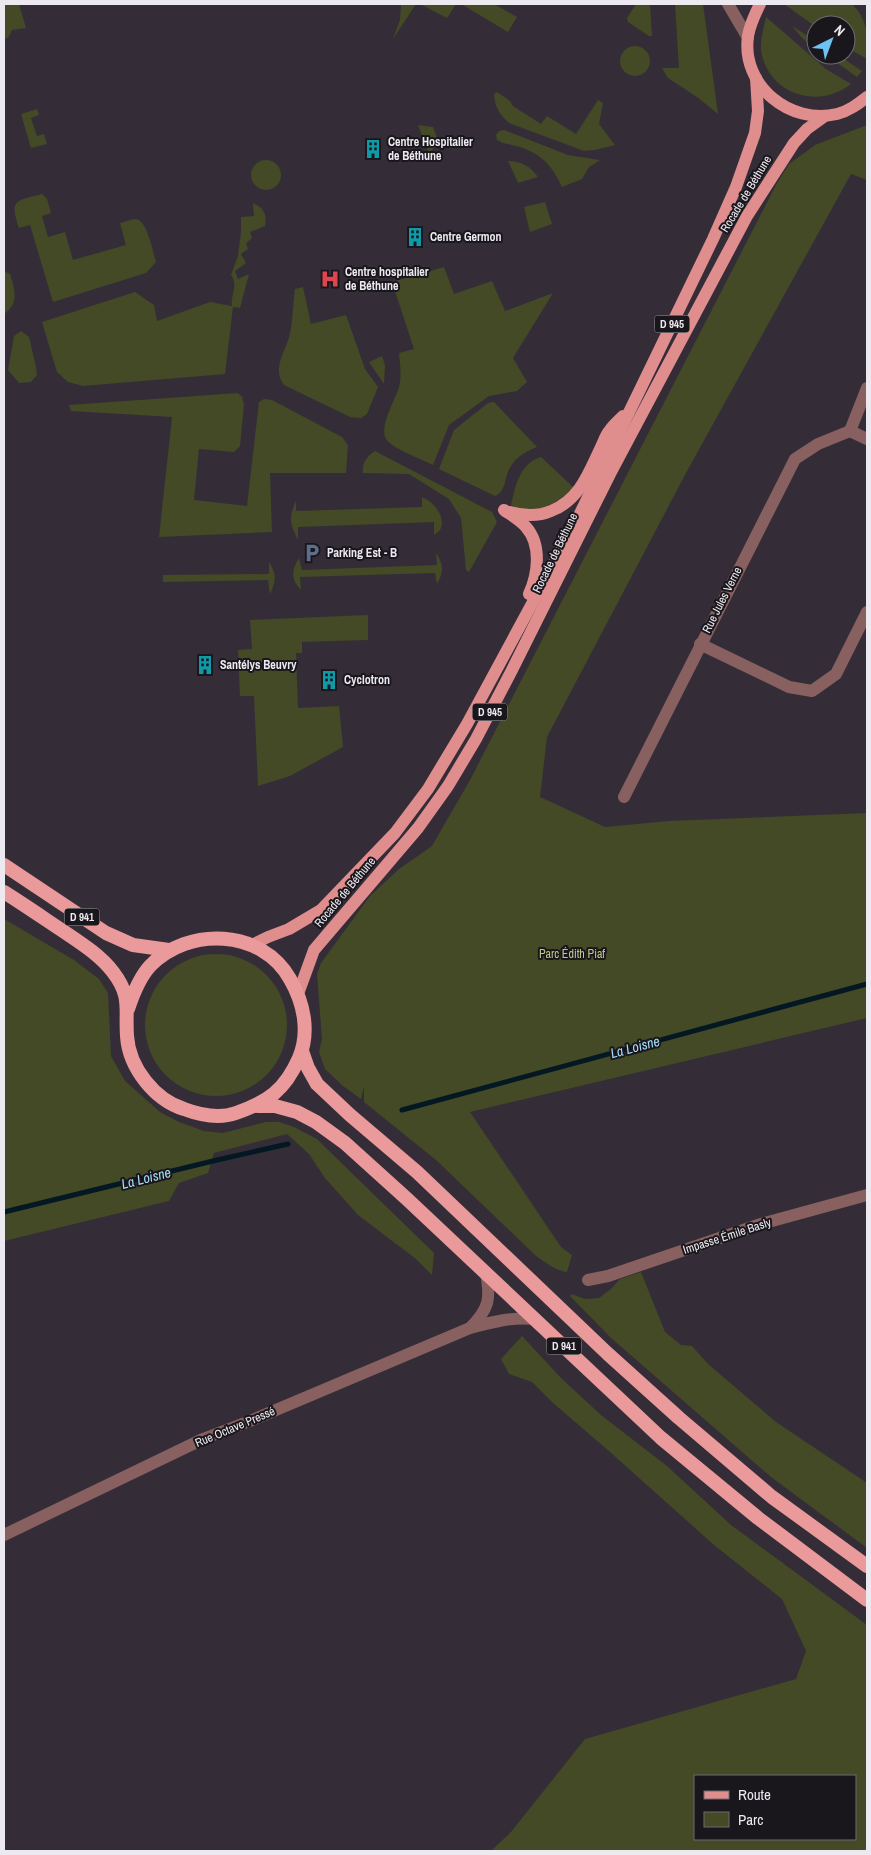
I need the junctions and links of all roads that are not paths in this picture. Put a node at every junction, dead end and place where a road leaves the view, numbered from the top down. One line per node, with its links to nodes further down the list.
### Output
1 (728, 4): 3 (street)
2 (760, 4): 3 (main road)
3 (748, 38): 4 (main road)
4 (756, 78): 6 (main road); 8 (main road, Rocade de Béthune / D 945)
5 (867, 97): 6 (main road)
6 (825, 116): 19 (main road, Rocade de Béthune / D 945)
7 (867, 388): 9 (street)
8 (630, 409): 13 (main road, Rocade de Béthune / D 945); 13 (main road)
9 (850, 431): 10 (street); 12 (street, Rue Jules Verne)
10 (867, 439)
11 (867, 612): 12 (street)
12 (700, 644): 14 (street, Rue Jules Verne)
13 (493, 677): 17 (main road, Rocade de Béthune / D 945)
14 (624, 797)
15 (4, 864): 18 (highway, D 941)
16 (4, 892): 20 (highway, D 941)
17 (252, 945): 18 (highway); 19 (highway)
18 (169, 950): 20 (highway)
19 (298, 994): 21 (highway)
20 (128, 1009): 22 (highway)
21 (302, 1051): 22 (highway); 29 (highway, D 941)
22 (258, 1106): 24 (highway, D 941)
23 (867, 1195): 25 (street, Impasse Émile Basly)
24 (486, 1273): 26 (highway, D 941); 27 (street, Rue Octave Pressé)
25 (588, 1280)
26 (534, 1319): 27 (street, Rue Octave Pressé); 30 (highway, D 941)
27 (470, 1328): 28 (street, Rue Octave Pressé)
28 (4, 1535)
29 (867, 1566)
30 (867, 1600)

